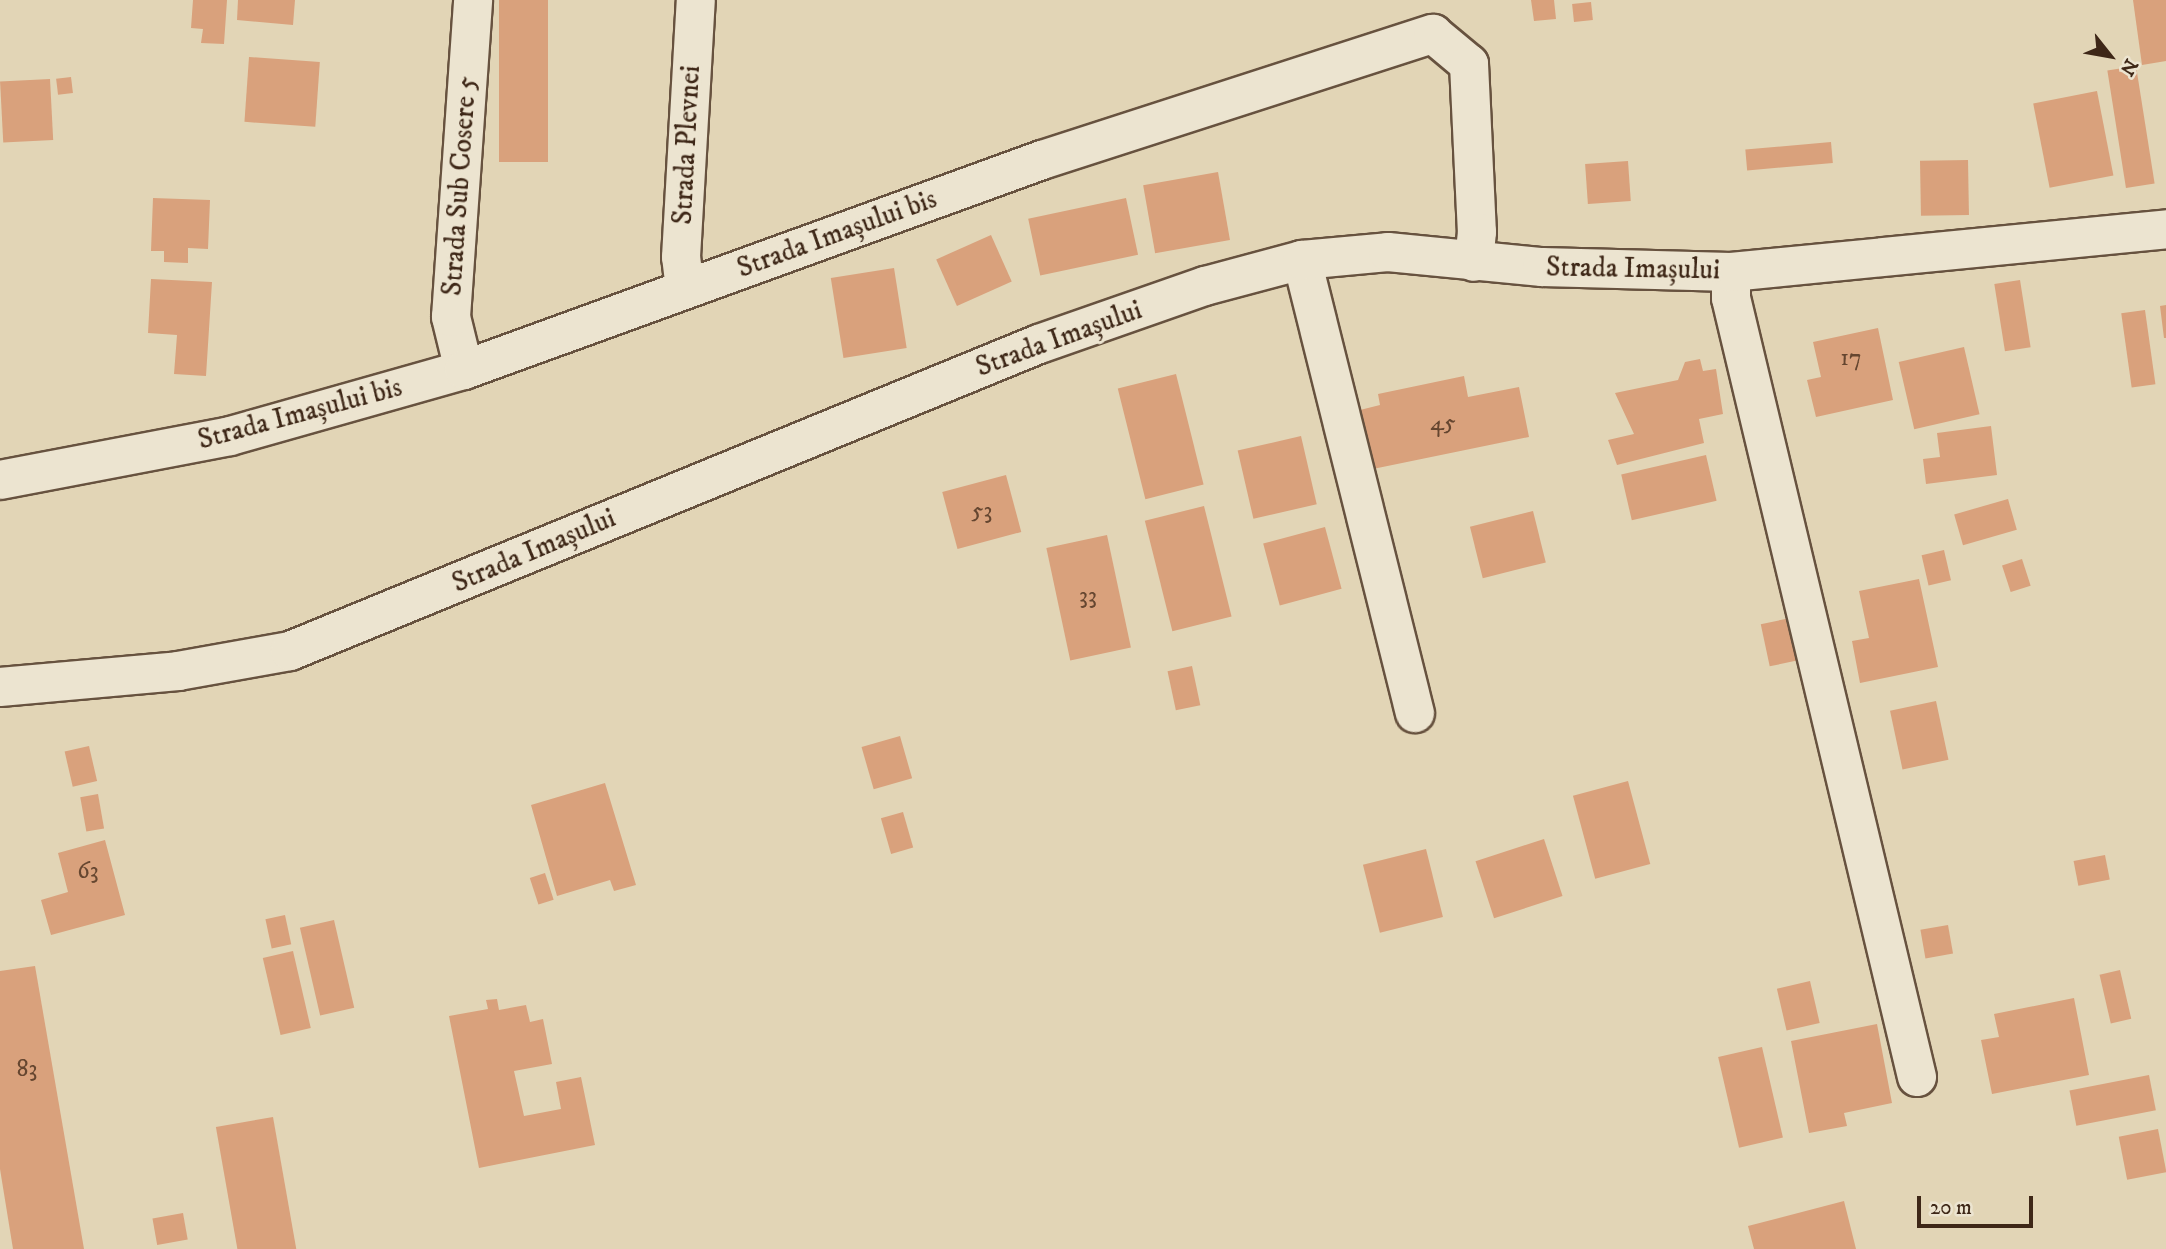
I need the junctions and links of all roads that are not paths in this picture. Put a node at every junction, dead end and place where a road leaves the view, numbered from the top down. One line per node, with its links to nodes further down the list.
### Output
1 (472, 0): 8 (street, Strada Sub Cosere 5)
2 (696, 0): 7 (street, Strada Plevnei)
3 (2166, 229): 6 (street, Strada Imașului)
4 (1301, 260): 5 (street, Strada Imașului); 10 (street, Strada Imașului); 11 (street)
5 (1474, 262): 6 (street, Strada Imașului); 7 (street, Strada Imașului bis)
6 (1731, 272): 12 (street)
7 (685, 289): 8 (street, Strada Imașului bis)
8 (464, 370): 9 (street, Strada Imașului bis)
9 (0, 481)
10 (0, 687)
11 (1415, 713)
12 (1917, 1077)

